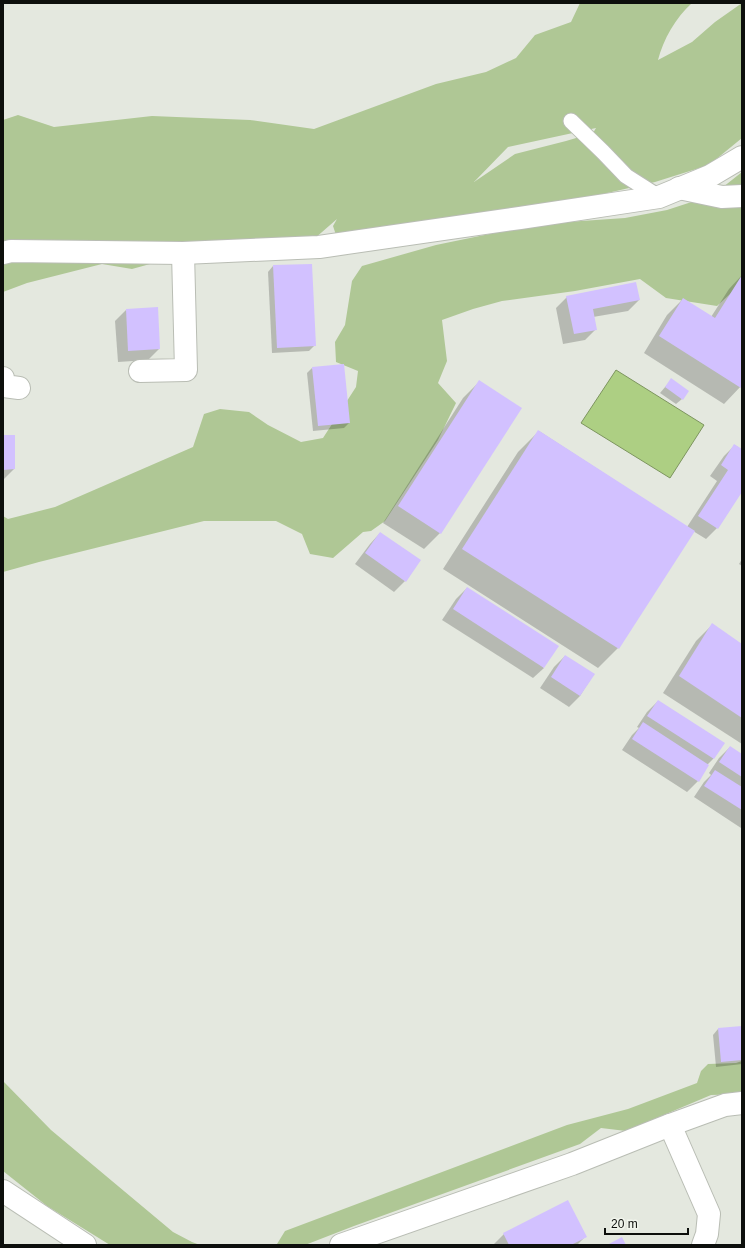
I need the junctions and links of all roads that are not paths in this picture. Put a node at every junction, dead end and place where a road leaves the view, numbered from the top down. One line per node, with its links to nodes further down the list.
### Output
1 (571, 121): 4 (lane)
2 (742, 157): 3 (street)
3 (679, 188): 4 (street); 5 (street)
4 (659, 196): 7 (street)
5 (742, 196)
6 (3, 253): 7 (street)
7 (183, 253): 8 (street)
8 (140, 371)
9 (742, 1102): 10 (street)
10 (670, 1125): 13 (street); 14 (street)
11 (3, 1191): 12 (street)
12 (85, 1245)
13 (341, 1245)
14 (703, 1245)

